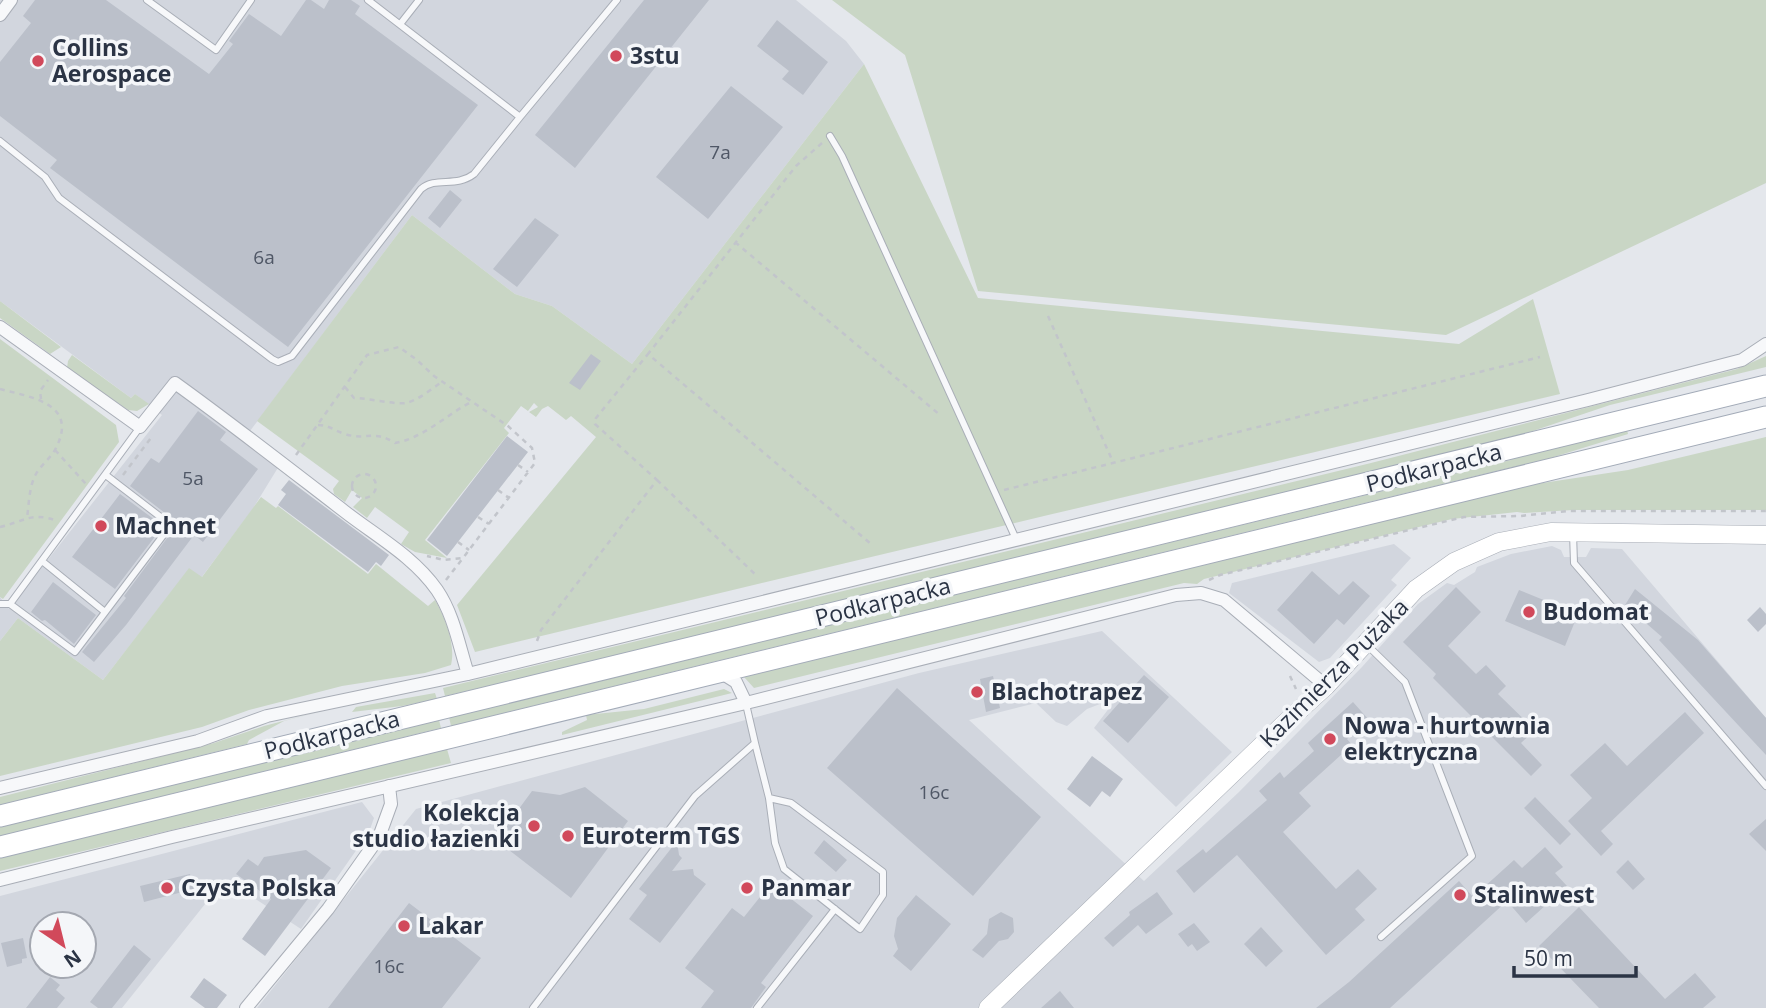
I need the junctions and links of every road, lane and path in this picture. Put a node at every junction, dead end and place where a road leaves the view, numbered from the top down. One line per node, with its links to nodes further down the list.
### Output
1 (11, 0): 7 (street)
2 (148, 0): 3 (lane)
3 (251, 0)
4 (368, 0): 8 (lane)
5 (419, 0): 8 (lane)
6 (617, 0): 9 (lane)
7 (0, 15)
8 (401, 23): 9 (lane)
9 (520, 117): 11 (lane)
10 (830, 136): 12 (path); 41 (lane)
11 (0, 141)
12 (735, 242): 16 (path); 25 (path)
13 (1048, 316): 31 (path)
14 (0, 327): 28 (street)
15 (1766, 344): 51 (street)
16 (648, 354): 37 (path); 53 (path)
17 (1540, 357): 31 (path)
18 (48, 380): 23 (path)
19 (442, 382): 21 (path); 21 (path); 24 (path)
20 (1766, 386): 77 (main road, Podkarpacka)
21 (345, 387): 27 (path)
22 (0, 389): 23 (path)
23 (41, 399): 30 (path)
24 (473, 401): 27 (path); 34 (path)
25 (940, 415)
26 (1766, 417): 67 (main road, Podkarpacka)
27 (318, 425): 33 (path)
28 (140, 427): 33 (street); 35 (lane)
29 (150, 438): 38 (path)
30 (55, 450): 39 (path); 45 (path)
31 (1113, 462): 41 (path)
32 (518, 465): 34 (path)
33 (288, 466): 55 (street)
34 (528, 472): 42 (path)
35 (107, 476): 38 (lane); 57 (lane)
36 (355, 478): 36 (path)
37 (657, 480): 58 (path); 65 (path)
38 (117, 483): 63 (lane)
39 (88, 487)
40 (498, 491): 42 (path)
41 (994, 493): 51 (lane)
42 (509, 498): 47 (path)
43 (1766, 511): 59 (path)
44 (478, 517): 47 (path)
45 (27, 518): 46 (path); 48 (path)
46 (61, 523)
47 (489, 524): 54 (path)
48 (0, 527)
49 (1573, 531): 50 (street, Kazimierza Pużaka); 64 (street, Kazimierza Pużaka); 74 (lane)
50 (1766, 535)
51 (1016, 539): 68 (street)
52 (458, 542): 54 (path)
53 (871, 544)
54 (469, 550): 56 (path)
55 (401, 552): 56 (path); 60 (street)
56 (463, 558): 60 (path)
57 (42, 561): 62 (lane); 63 (lane)
58 (758, 577)
59 (1203, 584)
60 (438, 591): 68 (street)
61 (0, 604): 62 (lane)
62 (10, 604): 63 (lane)
63 (105, 612)
64 (1366, 645): 69 (street, Kazimierza Pużaka); 81 (lane)
65 (535, 648)
66 (1283, 670): 70 (path)
67 (719, 672): 71 (street); 78 (main road, Podkarpacka)
68 (468, 674): 75 (street)
69 (1326, 687): 71 (street); 85 (street, Kazimierza Pużaka)
70 (1295, 695)
71 (746, 703): 72 (lane); 73 (street)
72 (755, 743): 76 (lane); 83 (lane)
73 (389, 786): 79 (street); 82 (street)
74 (1766, 786)
75 (0, 788)
76 (769, 798): 80 (lane); 80 (lane)
77 (0, 816)
78 (0, 847)
79 (0, 880)
80 (835, 909): 84 (lane)
81 (1381, 937)
82 (246, 1008)
83 (533, 1008)
84 (757, 1008)
85 (988, 1008)

